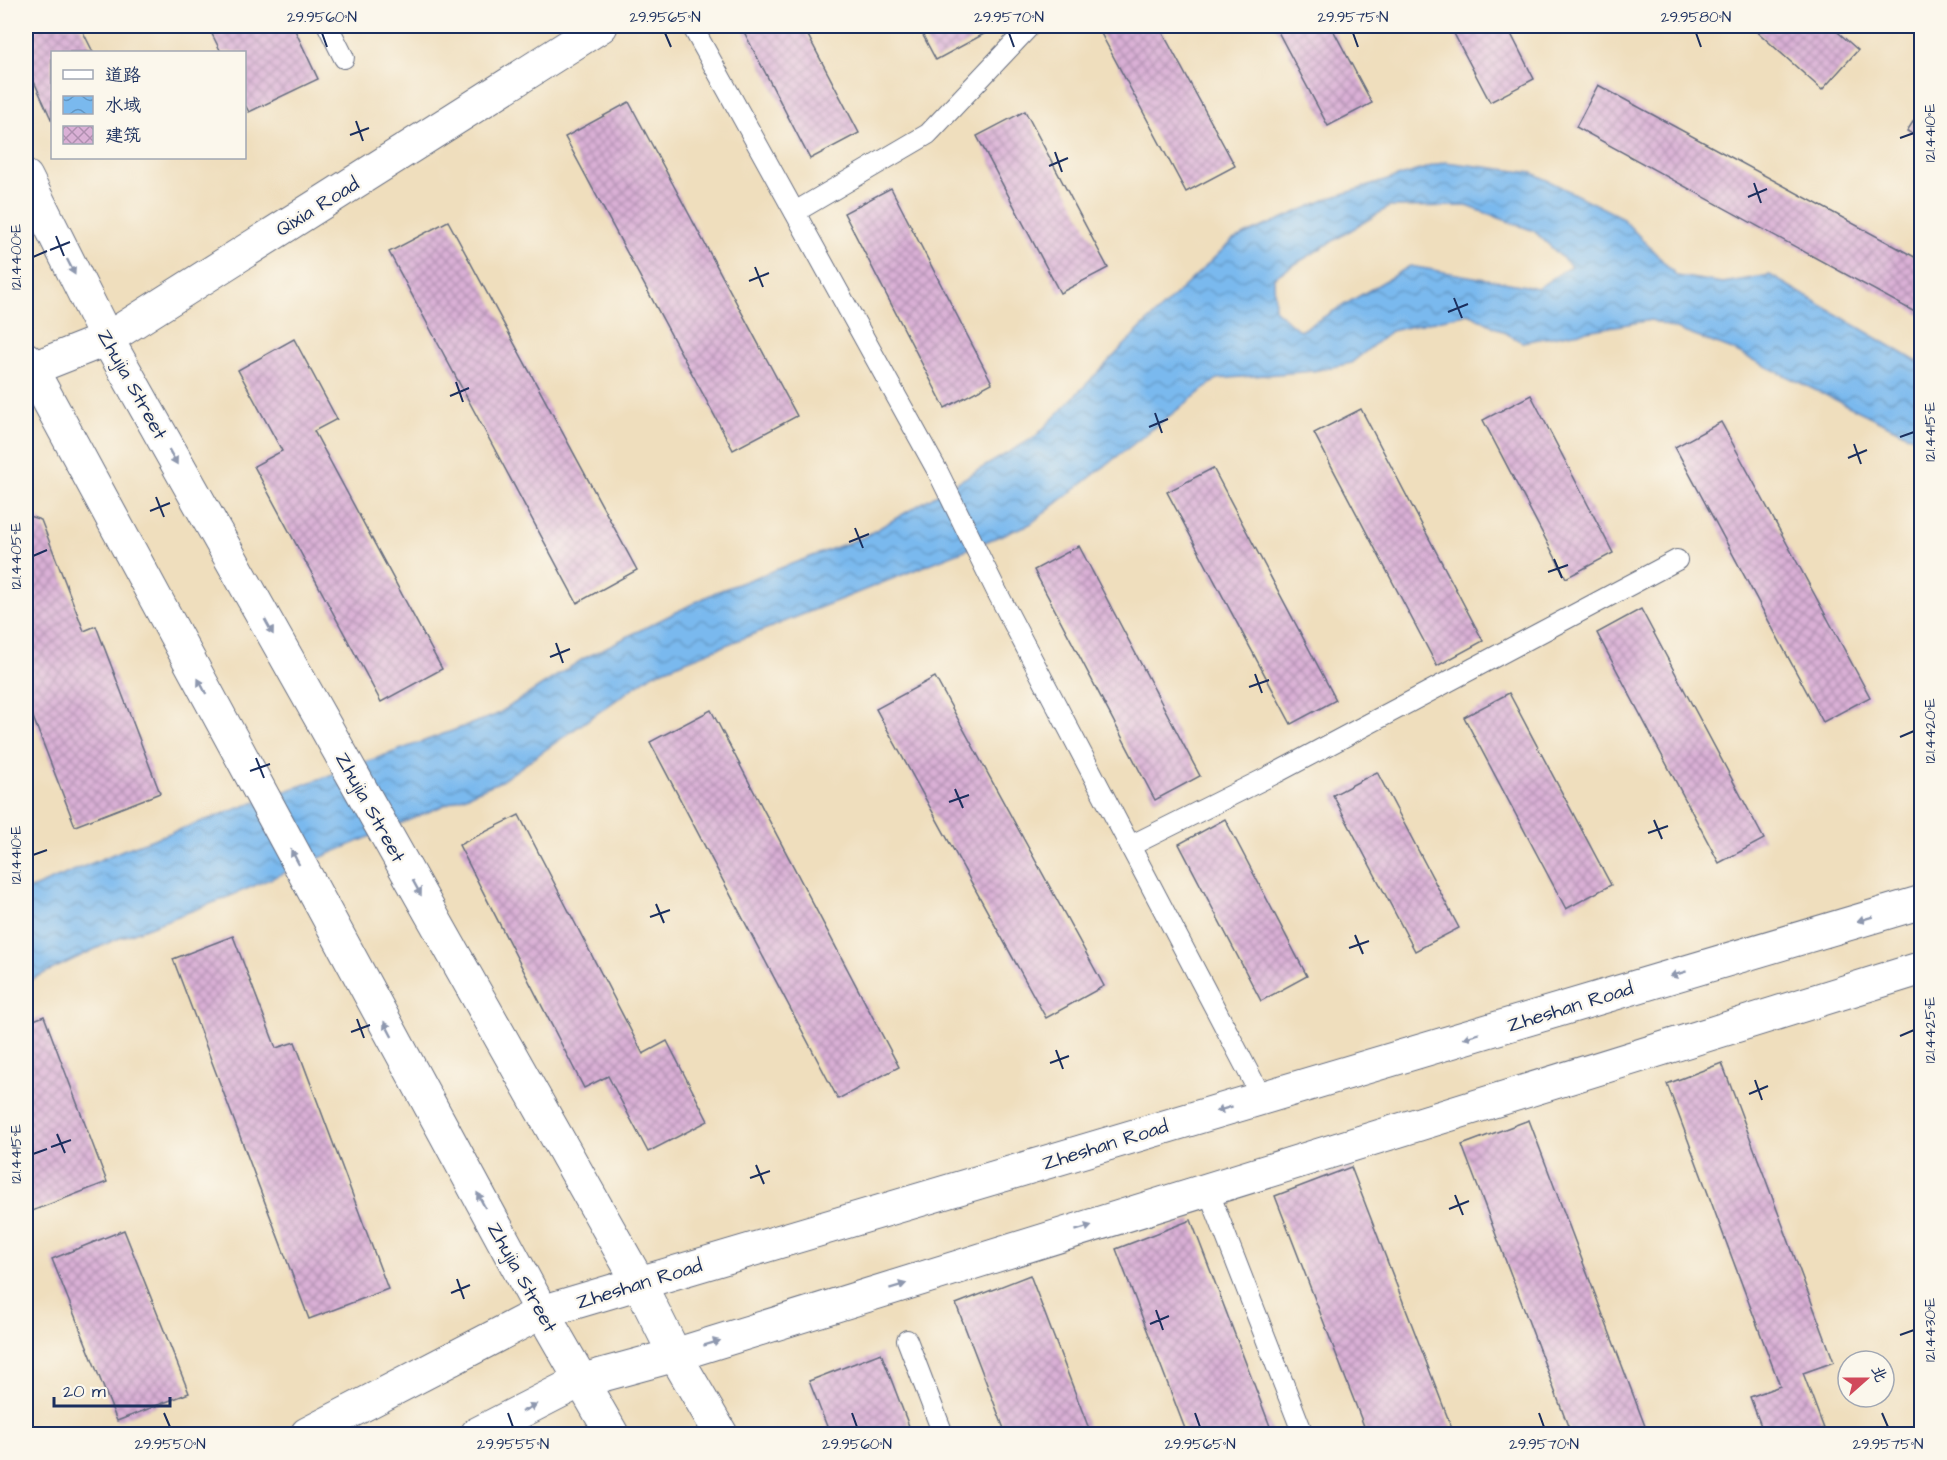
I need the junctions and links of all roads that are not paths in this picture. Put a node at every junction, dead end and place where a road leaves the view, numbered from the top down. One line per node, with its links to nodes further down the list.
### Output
1 (328, 26): 5 (lane)
2 (601, 26): 8 (street, Qixia Road)
3 (692, 26): 7 (lane)
4 (1030, 26): 7 (lane)
5 (344, 58)
6 (26, 177): 8 (street, Zhujia Street, one-way to 8)
7 (795, 212): 11 (lane)
8 (107, 339): 9 (street, Qixia Road); 16 (street, Zhujia Street, one-way to 16)
9 (27, 366): 17 (street, Zhujia Street, one-way to 9)
10 (1677, 560): 11 (lane)
11 (1130, 846): 14 (lane)
12 (1922, 902): 14 (street, Zheshan Road, one-way to 14)
13 (1922, 969): 15 (street)
14 (1262, 1098): 16 (street, Zheshan Road, one-way to 16)
15 (1208, 1190): 19 (street, one-way to 15); 26 (lane)
16 (639, 1283): 17 (street, Zheshan Road); 19 (street, Zhujia Street)
17 (542, 1312): 20 (street, Zhujia Street); 21 (street, Zheshan Road)
18 (908, 1340): 25 (lane)
19 (675, 1355): 20 (street); 24 (street, Zhujia Street)
20 (580, 1382): 22 (street, one-way to 20); 23 (street, Zhujia Street)
21 (307, 1434)
22 (477, 1434)
23 (612, 1434)
24 (722, 1434)
25 (943, 1434)
26 (1302, 1434)

